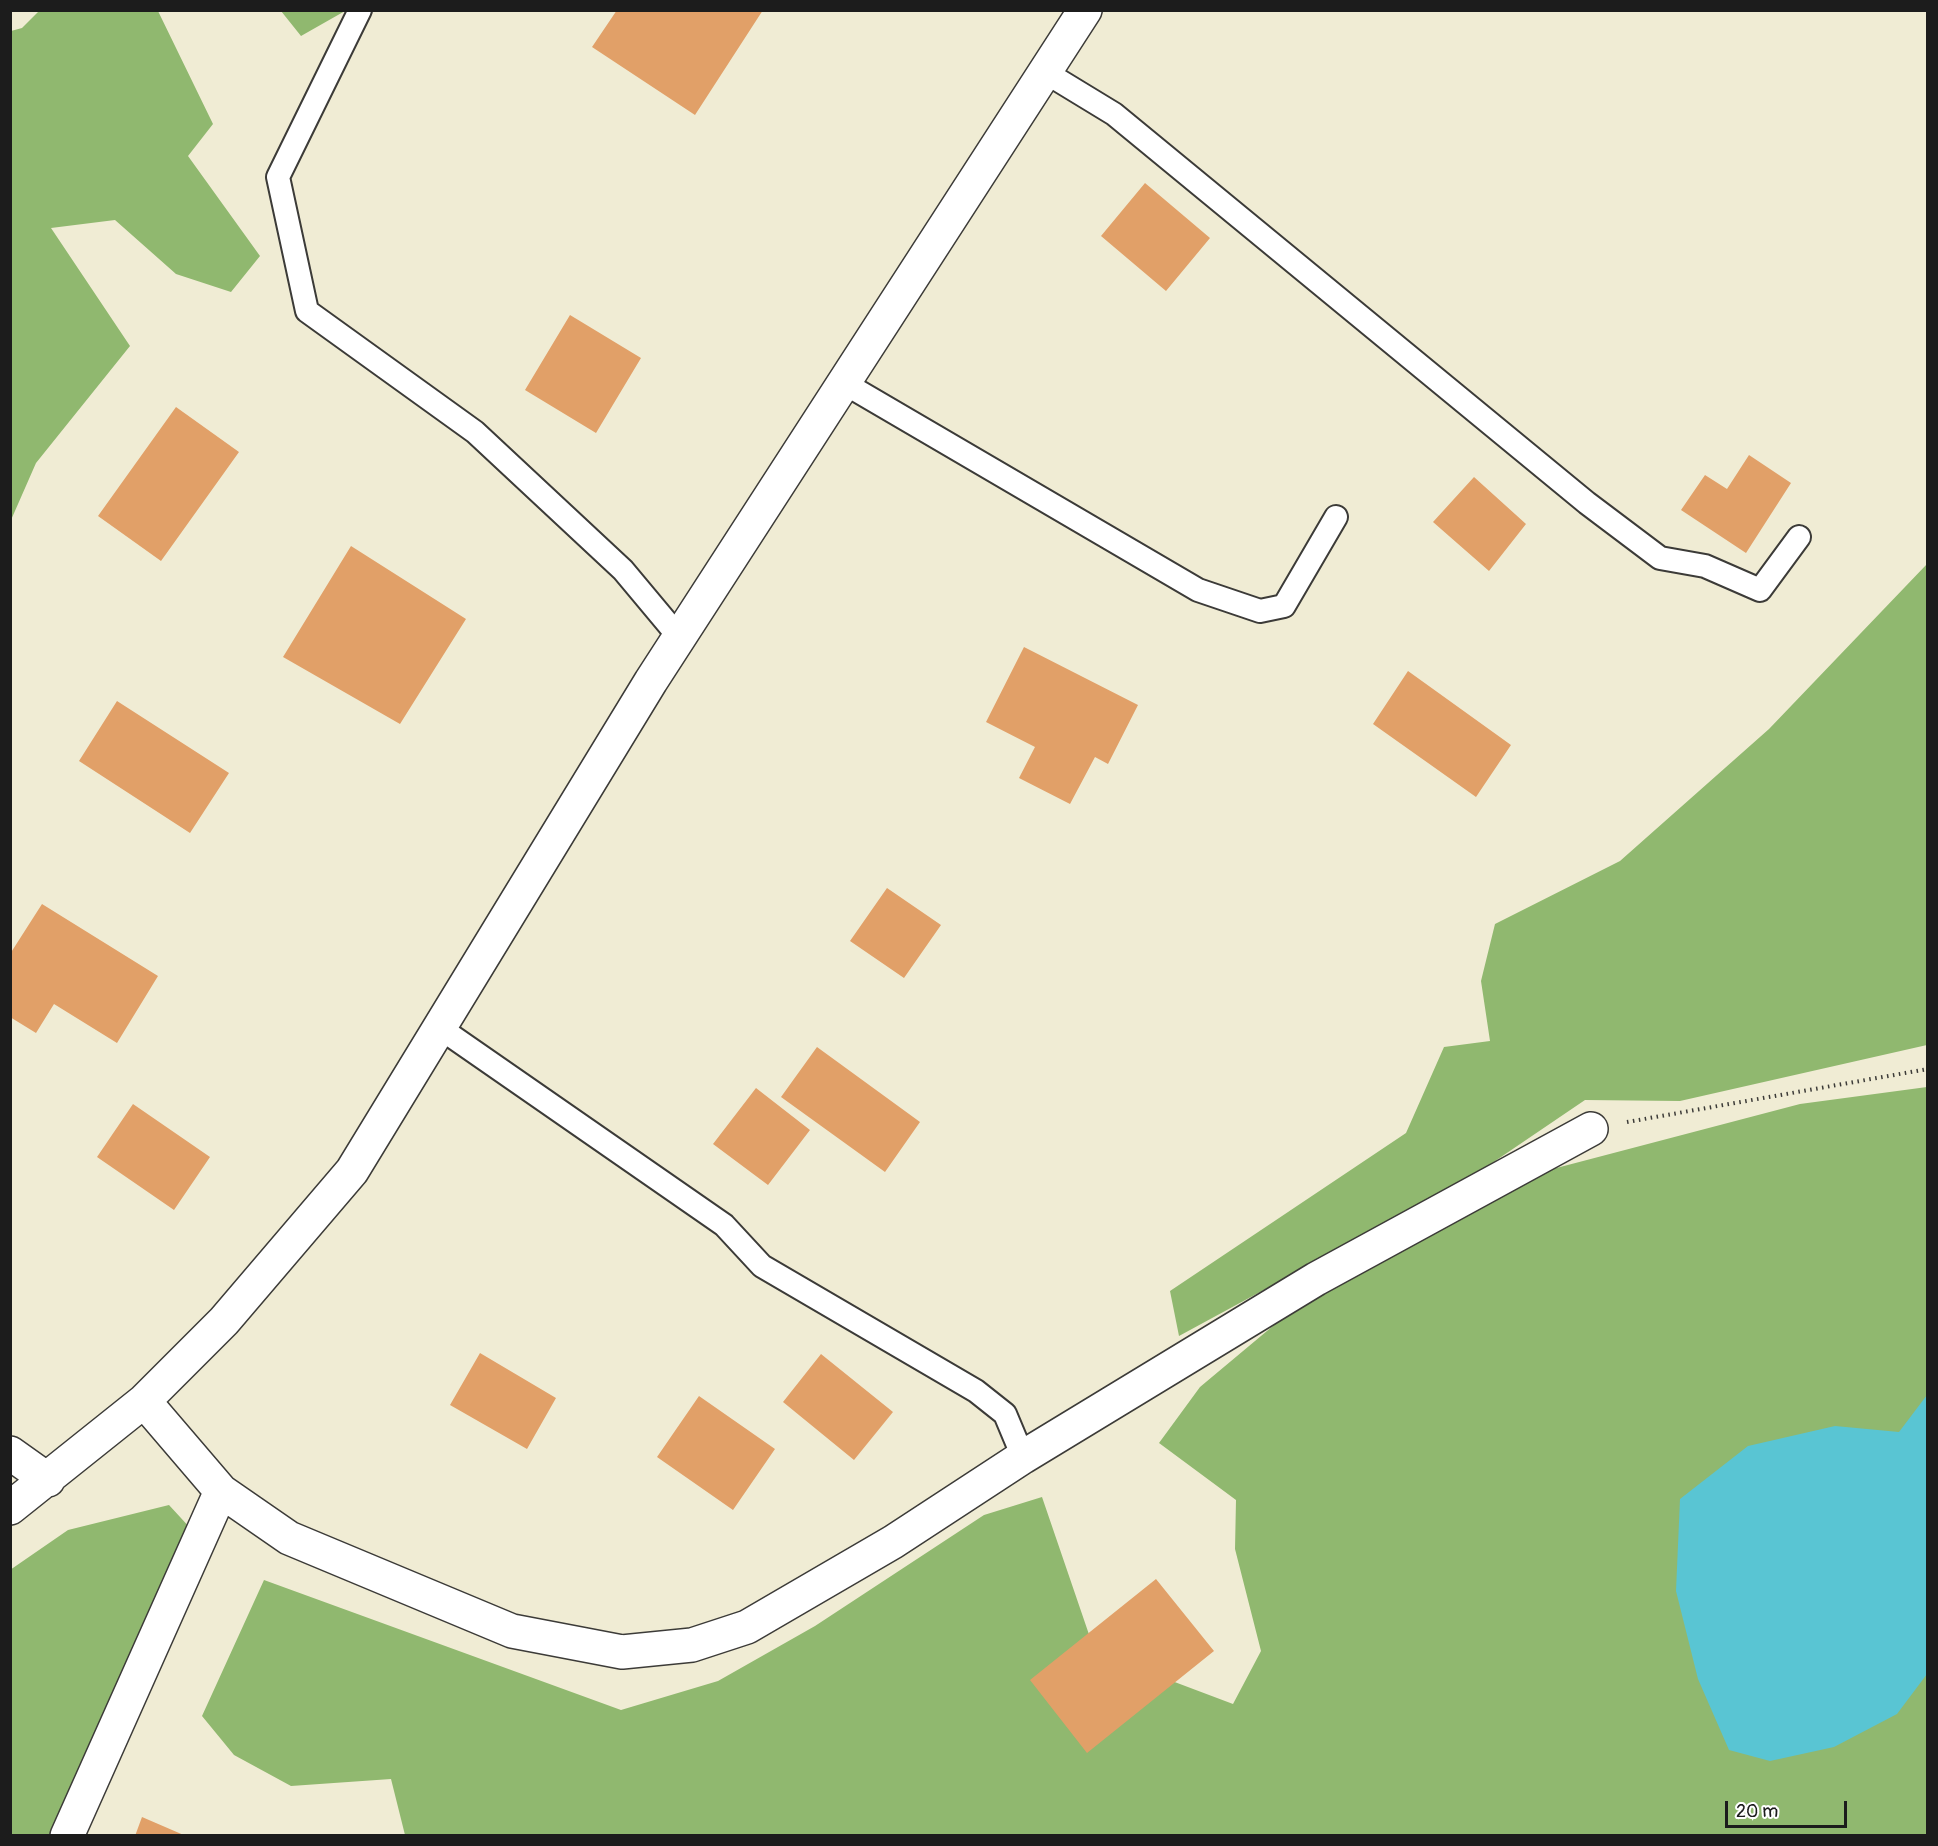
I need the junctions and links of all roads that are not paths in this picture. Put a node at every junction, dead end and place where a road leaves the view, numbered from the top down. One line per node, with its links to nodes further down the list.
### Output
1 (360, 10): 7 (lane)
2 (1085, 10): 3 (street)
3 (1045, 72): 4 (street); 6 (lane)
4 (844, 383): 5 (lane); 7 (street)
5 (1336, 517)
6 (1798, 537)
7 (679, 638): 8 (street)
8 (440, 1028): 10 (street); 12 (lane)
9 (1591, 1129): 12 (street)
10 (144, 1401): 13 (street); 14 (street)
11 (10, 1453): 13 (street)
12 (1023, 1457): 14 (street)
13 (48, 1480): 15 (street)
14 (221, 1491): 16 (street)
15 (10, 1508)
16 (67, 1836)

